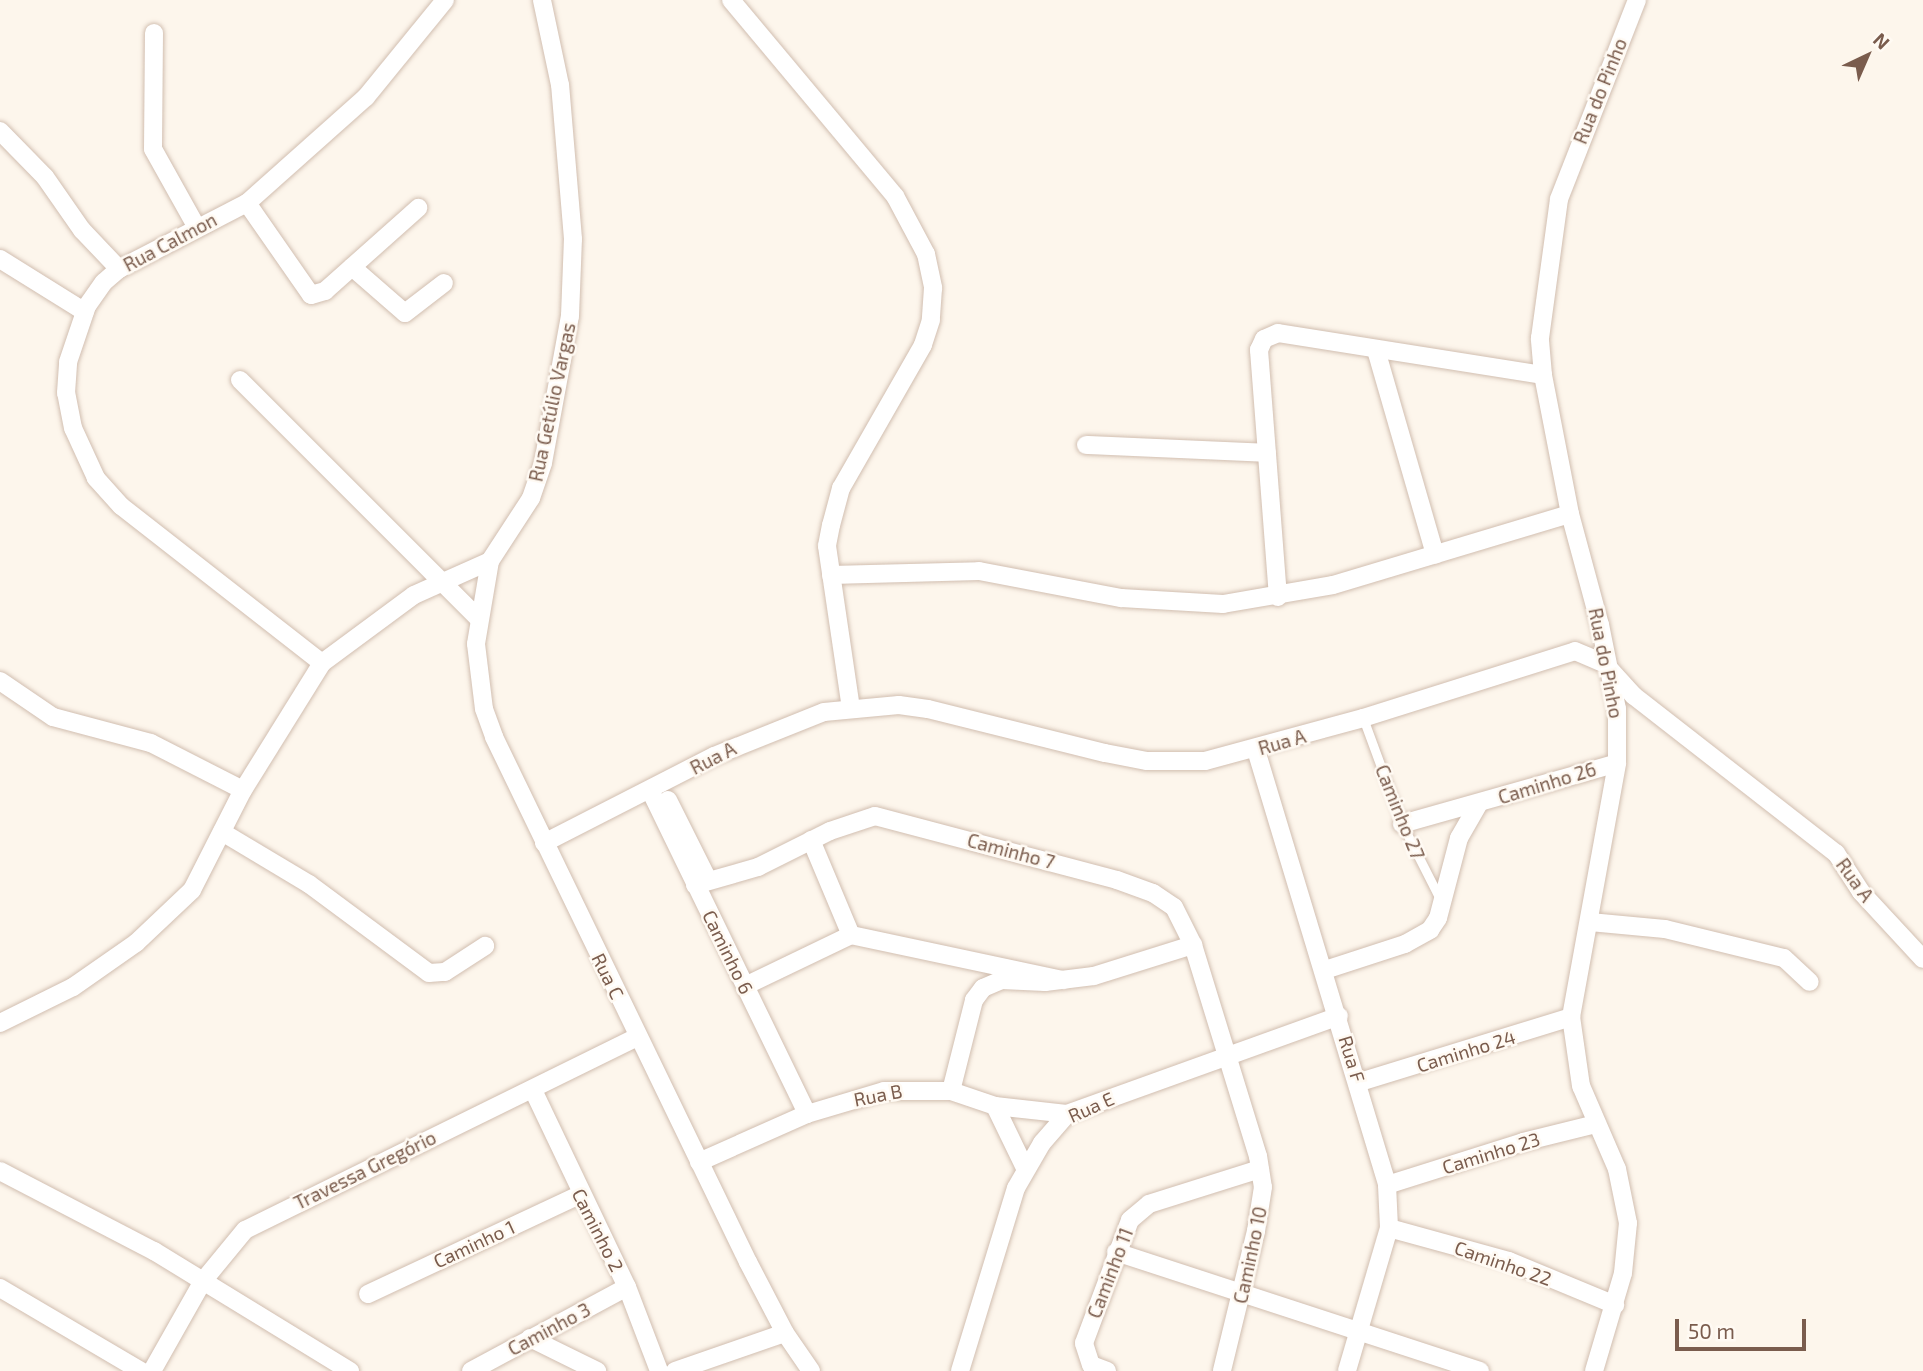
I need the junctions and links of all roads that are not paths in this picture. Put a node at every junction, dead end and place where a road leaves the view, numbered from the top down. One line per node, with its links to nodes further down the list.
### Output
1 (445, 0): 7 (street, Rua Calmon)
2 (542, 0): 22 (street, Rua Getúlio Vargas)
3 (731, 0): 23 (street)
4 (1637, 0): 16 (street, Rua do Pinho)
5 (154, 33): 9 (street)
6 (0, 131): 12 (street)
7 (247, 203): 9 (street, Rua Calmon); 11 (street)
8 (418, 208): 11 (street)
9 (196, 226): 12 (street, Rua Calmon)
10 (0, 259): 14 (street)
11 (352, 267): 13 (street)
12 (119, 269): 14 (street, Rua Calmon)
13 (444, 282)
14 (85, 312): 27 (street, Rua Calmon)
15 (1376, 350): 16 (street); 19 (street); 21 (street)
16 (1543, 375): 20 (street, Rua do Pinho)
17 (240, 380): 24 (street)
18 (1086, 445): 19 (street)
19 (1267, 453): 25 (street)
20 (1570, 514): 21 (street); 28 (street, Rua do Pinho)
21 (1435, 555): 25 (street)
22 (490, 561): 24 (street); 26 (street, Rua C)
23 (831, 575): 25 (street); 30 (street)
24 (443, 580): 26 (street); 27 (street)
25 (1278, 597)
26 (477, 617): 40 (street, Rua C)
27 (322, 663): 35 (street)
28 (1605, 664): 31 (street, Rua A); 33 (street, Rua do Pinho); 47 (street, Rua A)
29 (0, 681): 35 (street)
30 (851, 708): 32 (street, Rua A); 34 (street, Rua A)
31 (1363, 718): 32 (street, Rua A); 37 (lane, Caminho 27)
32 (1256, 750): 48 (street, Rua F)
33 (1616, 763): 36 (street, Caminho 26); 43 (street, Rua do Pinho)
34 (655, 787): 40 (street, Rua A); 41 (street, Caminho 6)
35 (243, 790): 38 (street)
36 (1478, 805): 37 (street, Caminho 26); 42 (street)
37 (1402, 824): 42 (lane, Caminho 27)
38 (222, 832): 45 (street); 54 (street)
39 (811, 841): 41 (street, Caminho 7); 44 (street); 46 (street, Caminho 7)
40 (544, 843): 55 (street, Rua C)
41 (701, 883): 51 (street, Caminho 6)
42 (1442, 903): 48 (street)
43 (1590, 922): 50 (street); 53 (street, Rua do Pinho)
44 (851, 936): 49 (street); 51 (street)
45 (485, 946)
46 (1193, 946): 49 (street); 56 (street, Caminho 7)
47 (1923, 959)
48 (1325, 970): 52 (street, Rua F)
49 (1063, 980): 59 (street)
50 (1810, 982)
51 (745, 986): 61 (street, Caminho 6)
52 (1339, 1016): 56 (street, Rua E); 57 (street, Rua F)
53 (1571, 1017): 57 (street, Caminho 24); 63 (street, Rua do Pinho)
54 (0, 1023)
55 (638, 1037): 58 (street, Travessa Gregório); 64 (street, Rua C)
56 (1228, 1058): 62 (street, Rua E); 66 (street, Caminho 10)
57 (1360, 1082): 68 (street, Rua F)
58 (533, 1090): 69 (street, Caminho 2); 72 (street, Travessa Gregório)
59 (951, 1091): 60 (street, Rua B); 61 (street, Rua B)
60 (995, 1106): 62 (street, Rua B); 65 (street)
61 (807, 1114): 64 (street, Rua B)
62 (1067, 1114): 65 (street, Rua E)
63 (1596, 1124): 68 (street, Caminho 23); 77 (street, Rua do Pinho)
64 (699, 1162): 78 (street, Rua C)
65 (1026, 1168): 89 (street, Rua E)
66 (1260, 1169): 71 (street, Caminho 11); 76 (street, Caminho 10)
67 (0, 1171): 72 (street)
68 (1387, 1185): 70 (street, Rua F)
69 (579, 1195): 73 (street, Caminho 2); 75 (street, Caminho 1)
70 (1389, 1228): 77 (street, Caminho 22); 79 (street, Rua F)
71 (1116, 1252): 76 (street); 90 (street, Caminho 11)
72 (203, 1281): 82 (street, Travessa Gregório); 83 (street)
73 (627, 1287): 80 (street, Caminho 3); 86 (street, Caminho 2)
74 (0, 1288): 81 (street)
75 (368, 1294)
76 (1242, 1296): 79 (street); 91 (street, Caminho 10)
77 (1615, 1305): 94 (street, Rua do Pinho)
78 (785, 1333): 87 (street); 88 (street, Rua C)
79 (1358, 1334): 92 (street, Rua F); 93 (street)
80 (530, 1338): 84 (street, Caminho 3); 85 (street)
81 (141, 1371)
82 (152, 1371)
83 (350, 1371)
84 (471, 1371)
85 (597, 1371)
86 (659, 1371)
87 (675, 1371)
88 (811, 1371)
89 (960, 1371)
90 (1107, 1371)
91 (1222, 1371)
92 (1347, 1371)
93 (1480, 1371)
94 (1594, 1371)

